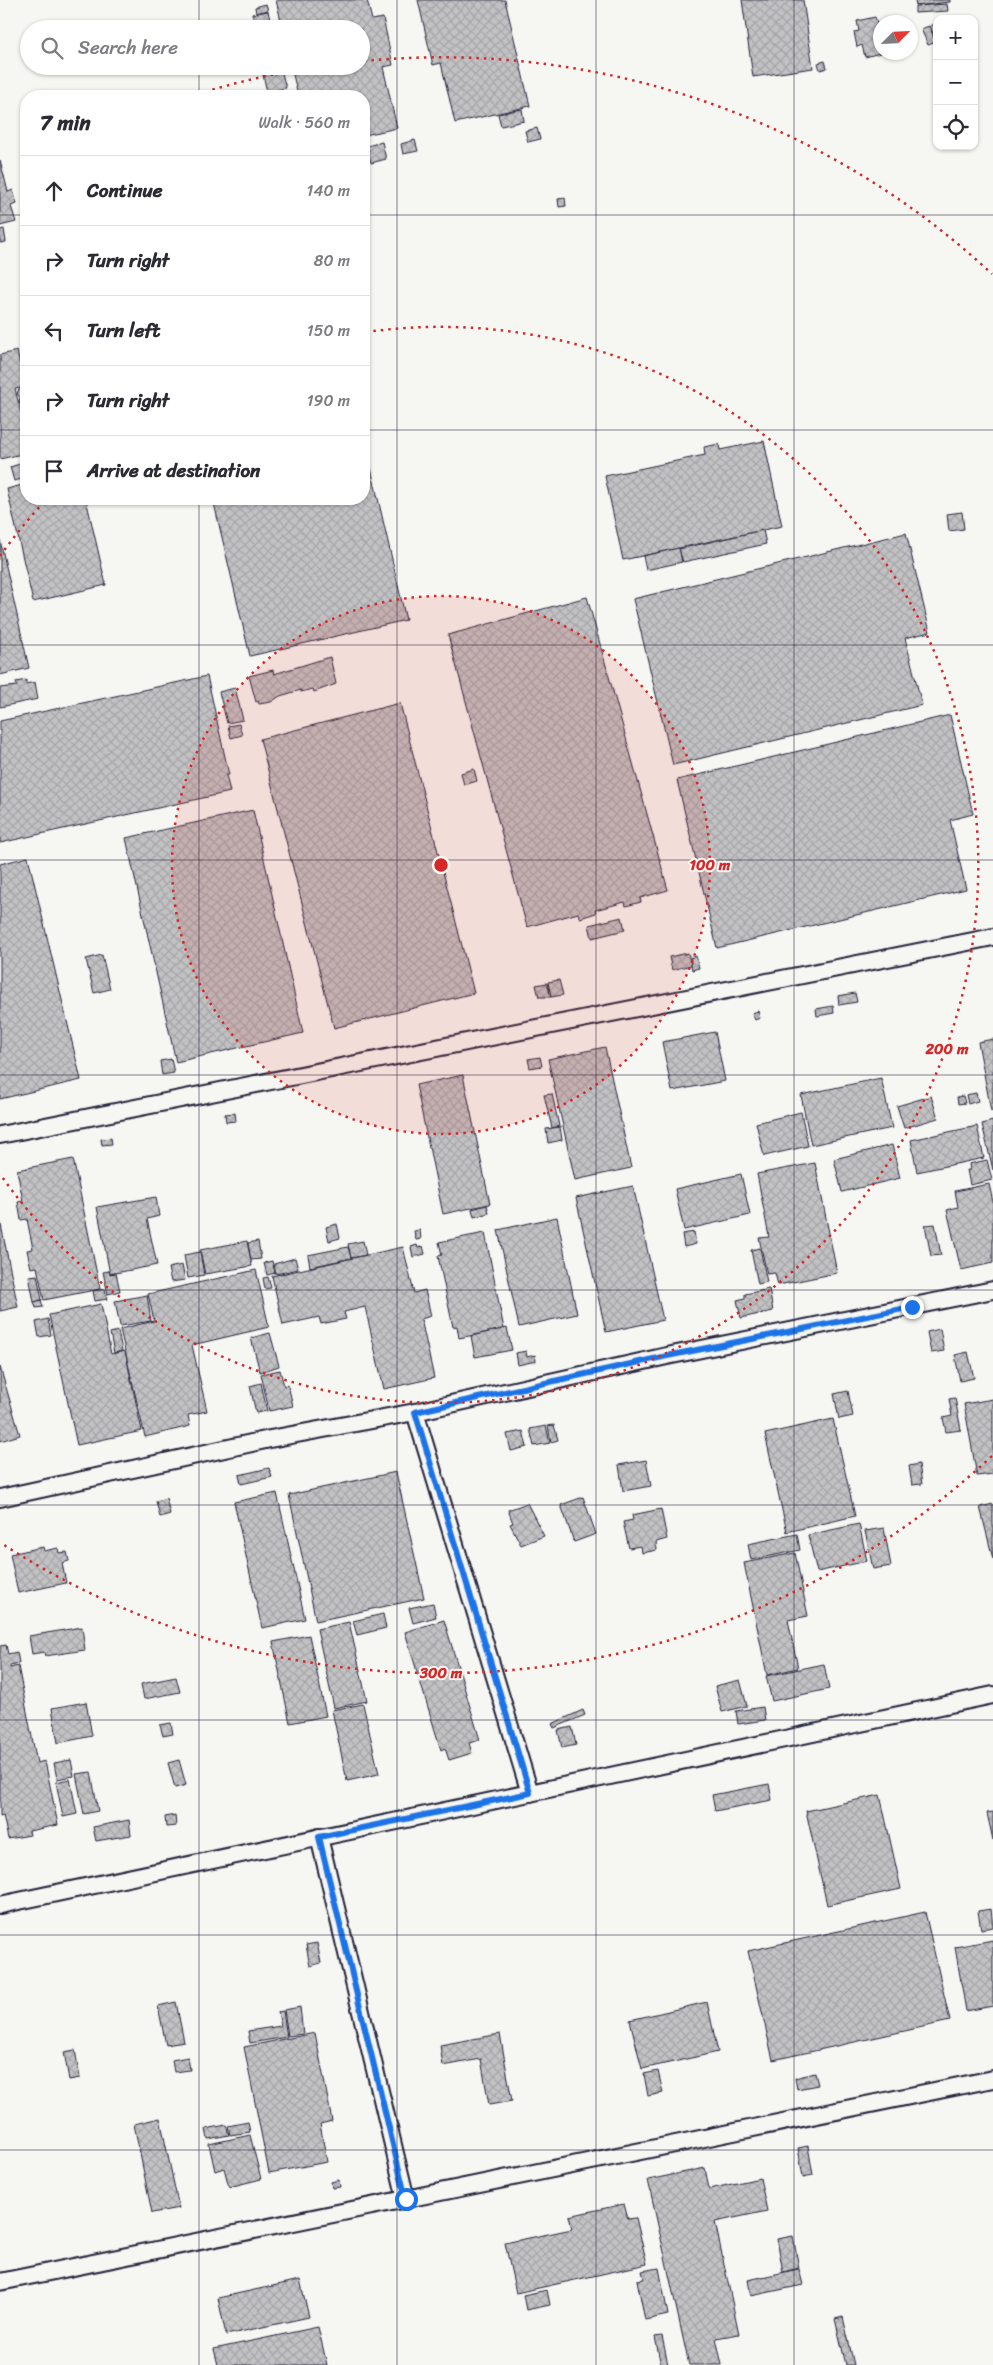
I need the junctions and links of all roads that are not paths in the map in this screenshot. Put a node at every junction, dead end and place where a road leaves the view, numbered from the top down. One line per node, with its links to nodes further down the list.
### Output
1 (993, 936): 2 (street)
2 (0, 1134)
3 (993, 1290): 4 (street)
4 (415, 1412): 5 (street); 7 (street)
5 (0, 1498)
6 (993, 1695): 7 (street)
7 (530, 1793): 8 (street)
8 (319, 1837): 9 (street); 11 (street)
9 (0, 1905)
10 (993, 2079): 11 (street)
11 (406, 2199): 12 (street)
12 (0, 2282)

